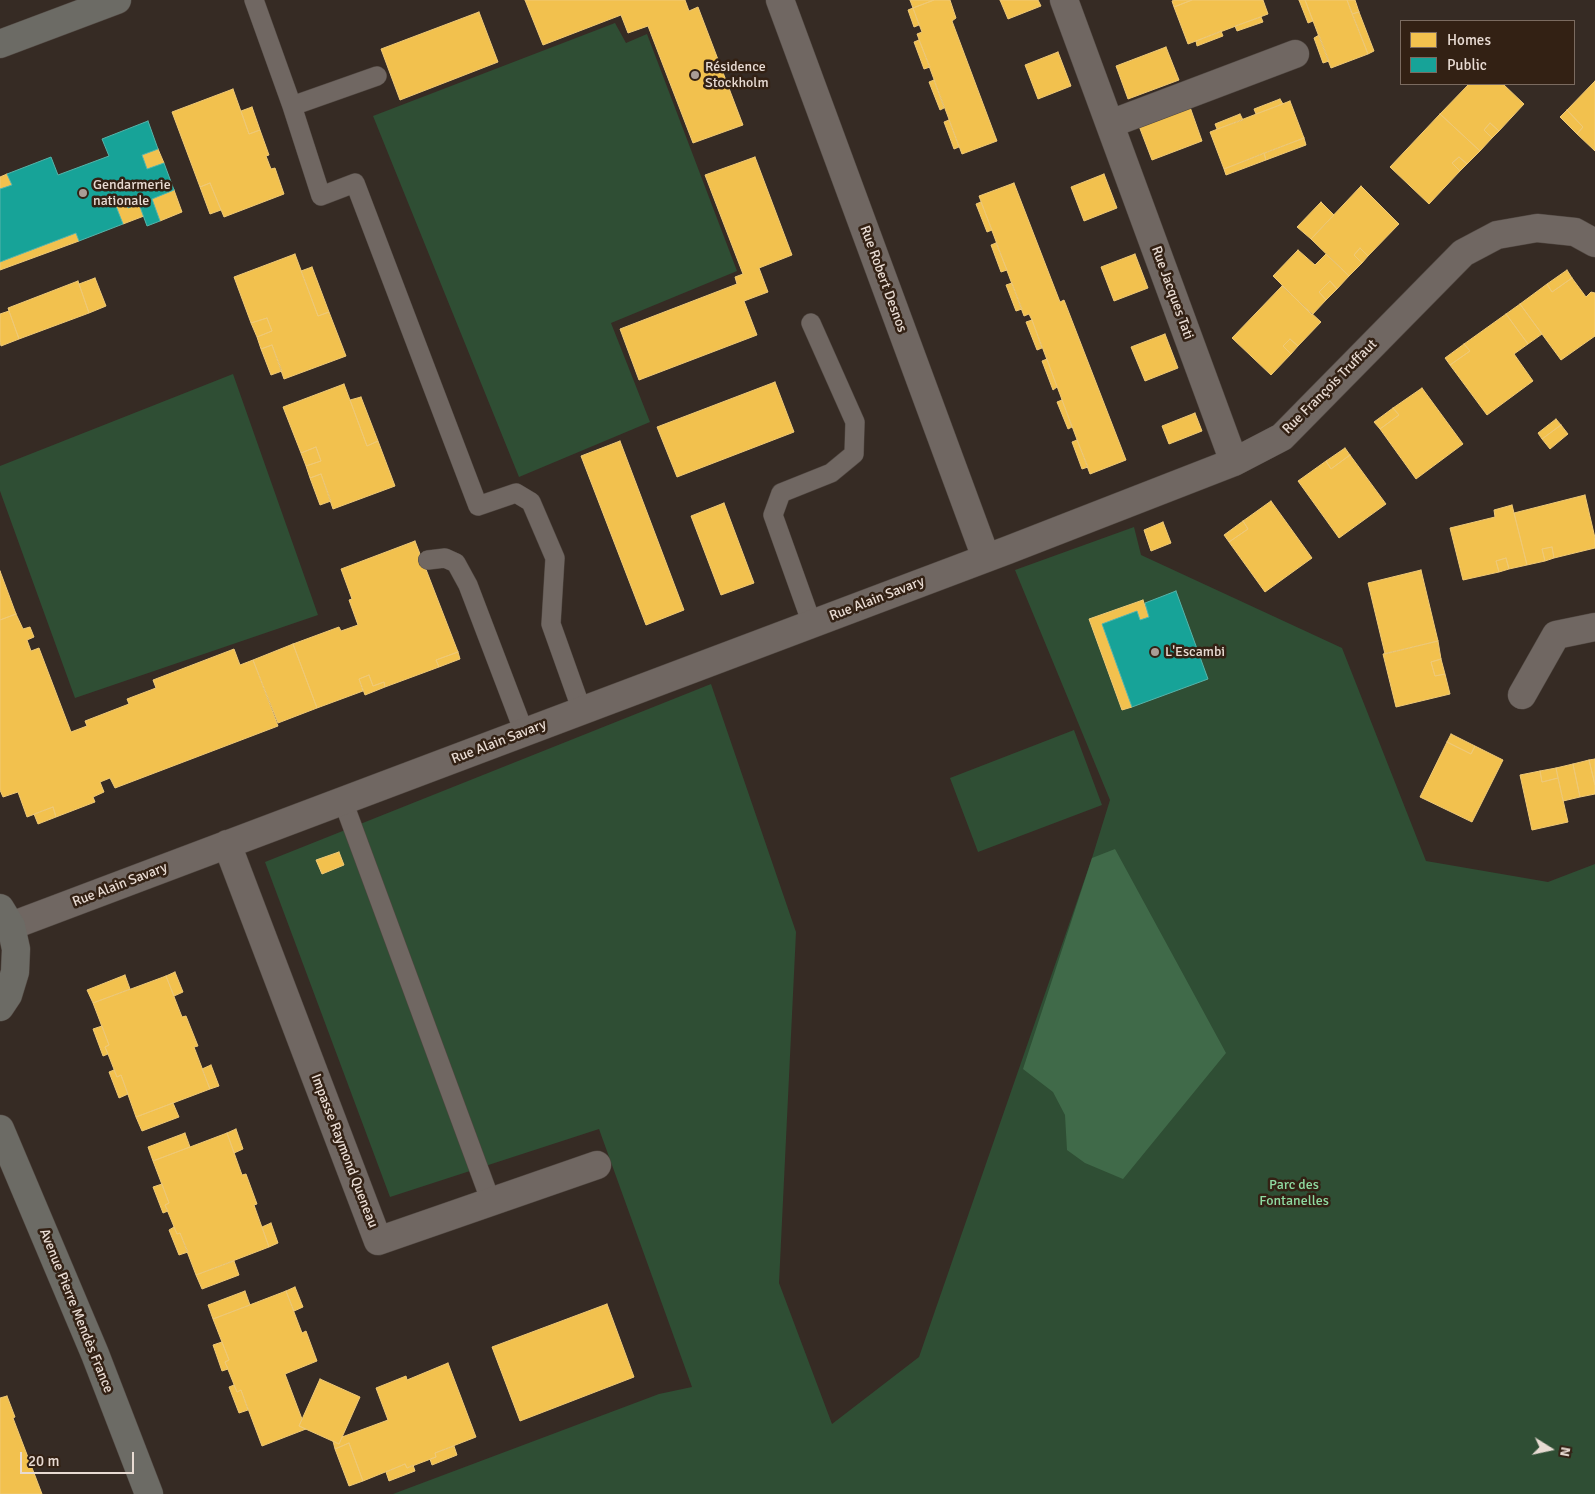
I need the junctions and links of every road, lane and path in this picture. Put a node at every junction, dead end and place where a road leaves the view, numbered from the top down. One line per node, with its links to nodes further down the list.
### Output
1 (117, 0): 5 (street)
2 (254, 0): 8 (lane)
3 (780, 0): 13 (street, Rue Robert Desnos)
4 (1064, 0): 9 (street, Rue Jacques Tati)
5 (0, 44)
6 (1295, 54): 9 (street)
7 (377, 76): 8 (lane)
8 (292, 106): 18 (lane)
9 (1110, 124): 12 (street, Rue Jacques Tati)
10 (1595, 243): 12 (street, Rue François Truffaut)
11 (811, 323): 15 (lane)
12 (1234, 462): 13 (street, Rue François Truffaut)
13 (986, 558): 15 (street, Rue Alain Savary)
14 (428, 560): 19 (lane)
15 (812, 624): 18 (street, Rue Alain Savary)
16 (1595, 627): 17 (street)
17 (1522, 695)
18 (582, 711): 19 (street, Rue Alain Savary)
19 (524, 732): 20 (street, Rue Alain Savary)
20 (344, 801): 21 (street, Rue Alain Savary); 26 (lane)
21 (227, 844): 22 (street, Rue Alain Savary); 26 (street, Impasse Raymond Queneau)
22 (5, 917): 23 (street)
23 (0, 1007)
24 (0, 1129): 27 (street, Avenue Pierre Mendès France)
25 (597, 1165): 26 (street, Impasse Raymond Queneau)
26 (491, 1202)
27 (149, 1494)

